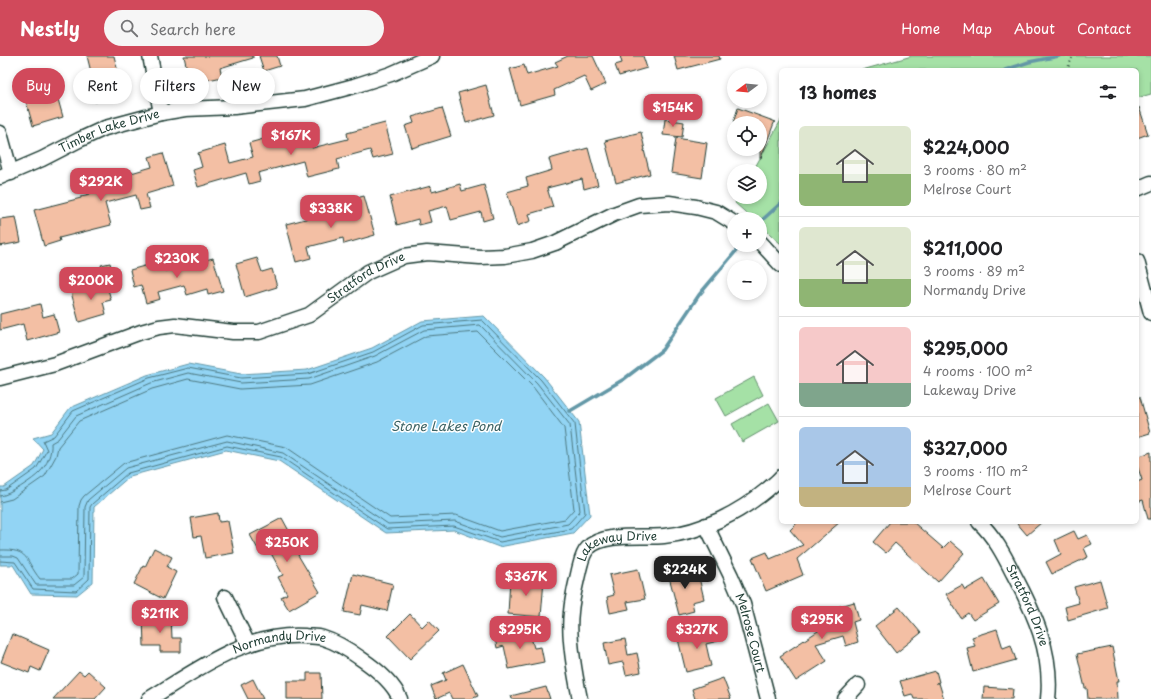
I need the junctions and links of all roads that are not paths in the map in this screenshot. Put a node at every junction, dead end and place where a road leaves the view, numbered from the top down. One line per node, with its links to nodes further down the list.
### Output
1 (150, 56): 3 (street)
2 (432, 56): 3 (street, Timber Lake Drive)
3 (161, 113): 5 (street, Timber Lake Drive)
4 (0, 133): 5 (street)
5 (5, 175)
6 (1151, 183): 7 (street)
7 (1139, 188)
8 (727, 219): 13 (street, Stratford Drive)
9 (767, 250): 10 (street)
10 (779, 263)
11 (1139, 269): 12 (street)
12 (1151, 314)
13 (0, 378)
14 (779, 479): 16 (street, Lakeway Drive)
15 (981, 524): 25 (street, Stratford Drive)
16 (706, 526): 22 (street, Lakeway Drive); 23 (street, Melrose Court)
17 (225, 597): 18 (street)
18 (248, 644): 20 (street, Normandy Drive); 21 (street, Normandy Drive)
19 (858, 685): 24 (street)
20 (149, 699)
21 (400, 699)
22 (580, 699)
23 (768, 699)
24 (845, 699)
25 (1048, 699)

